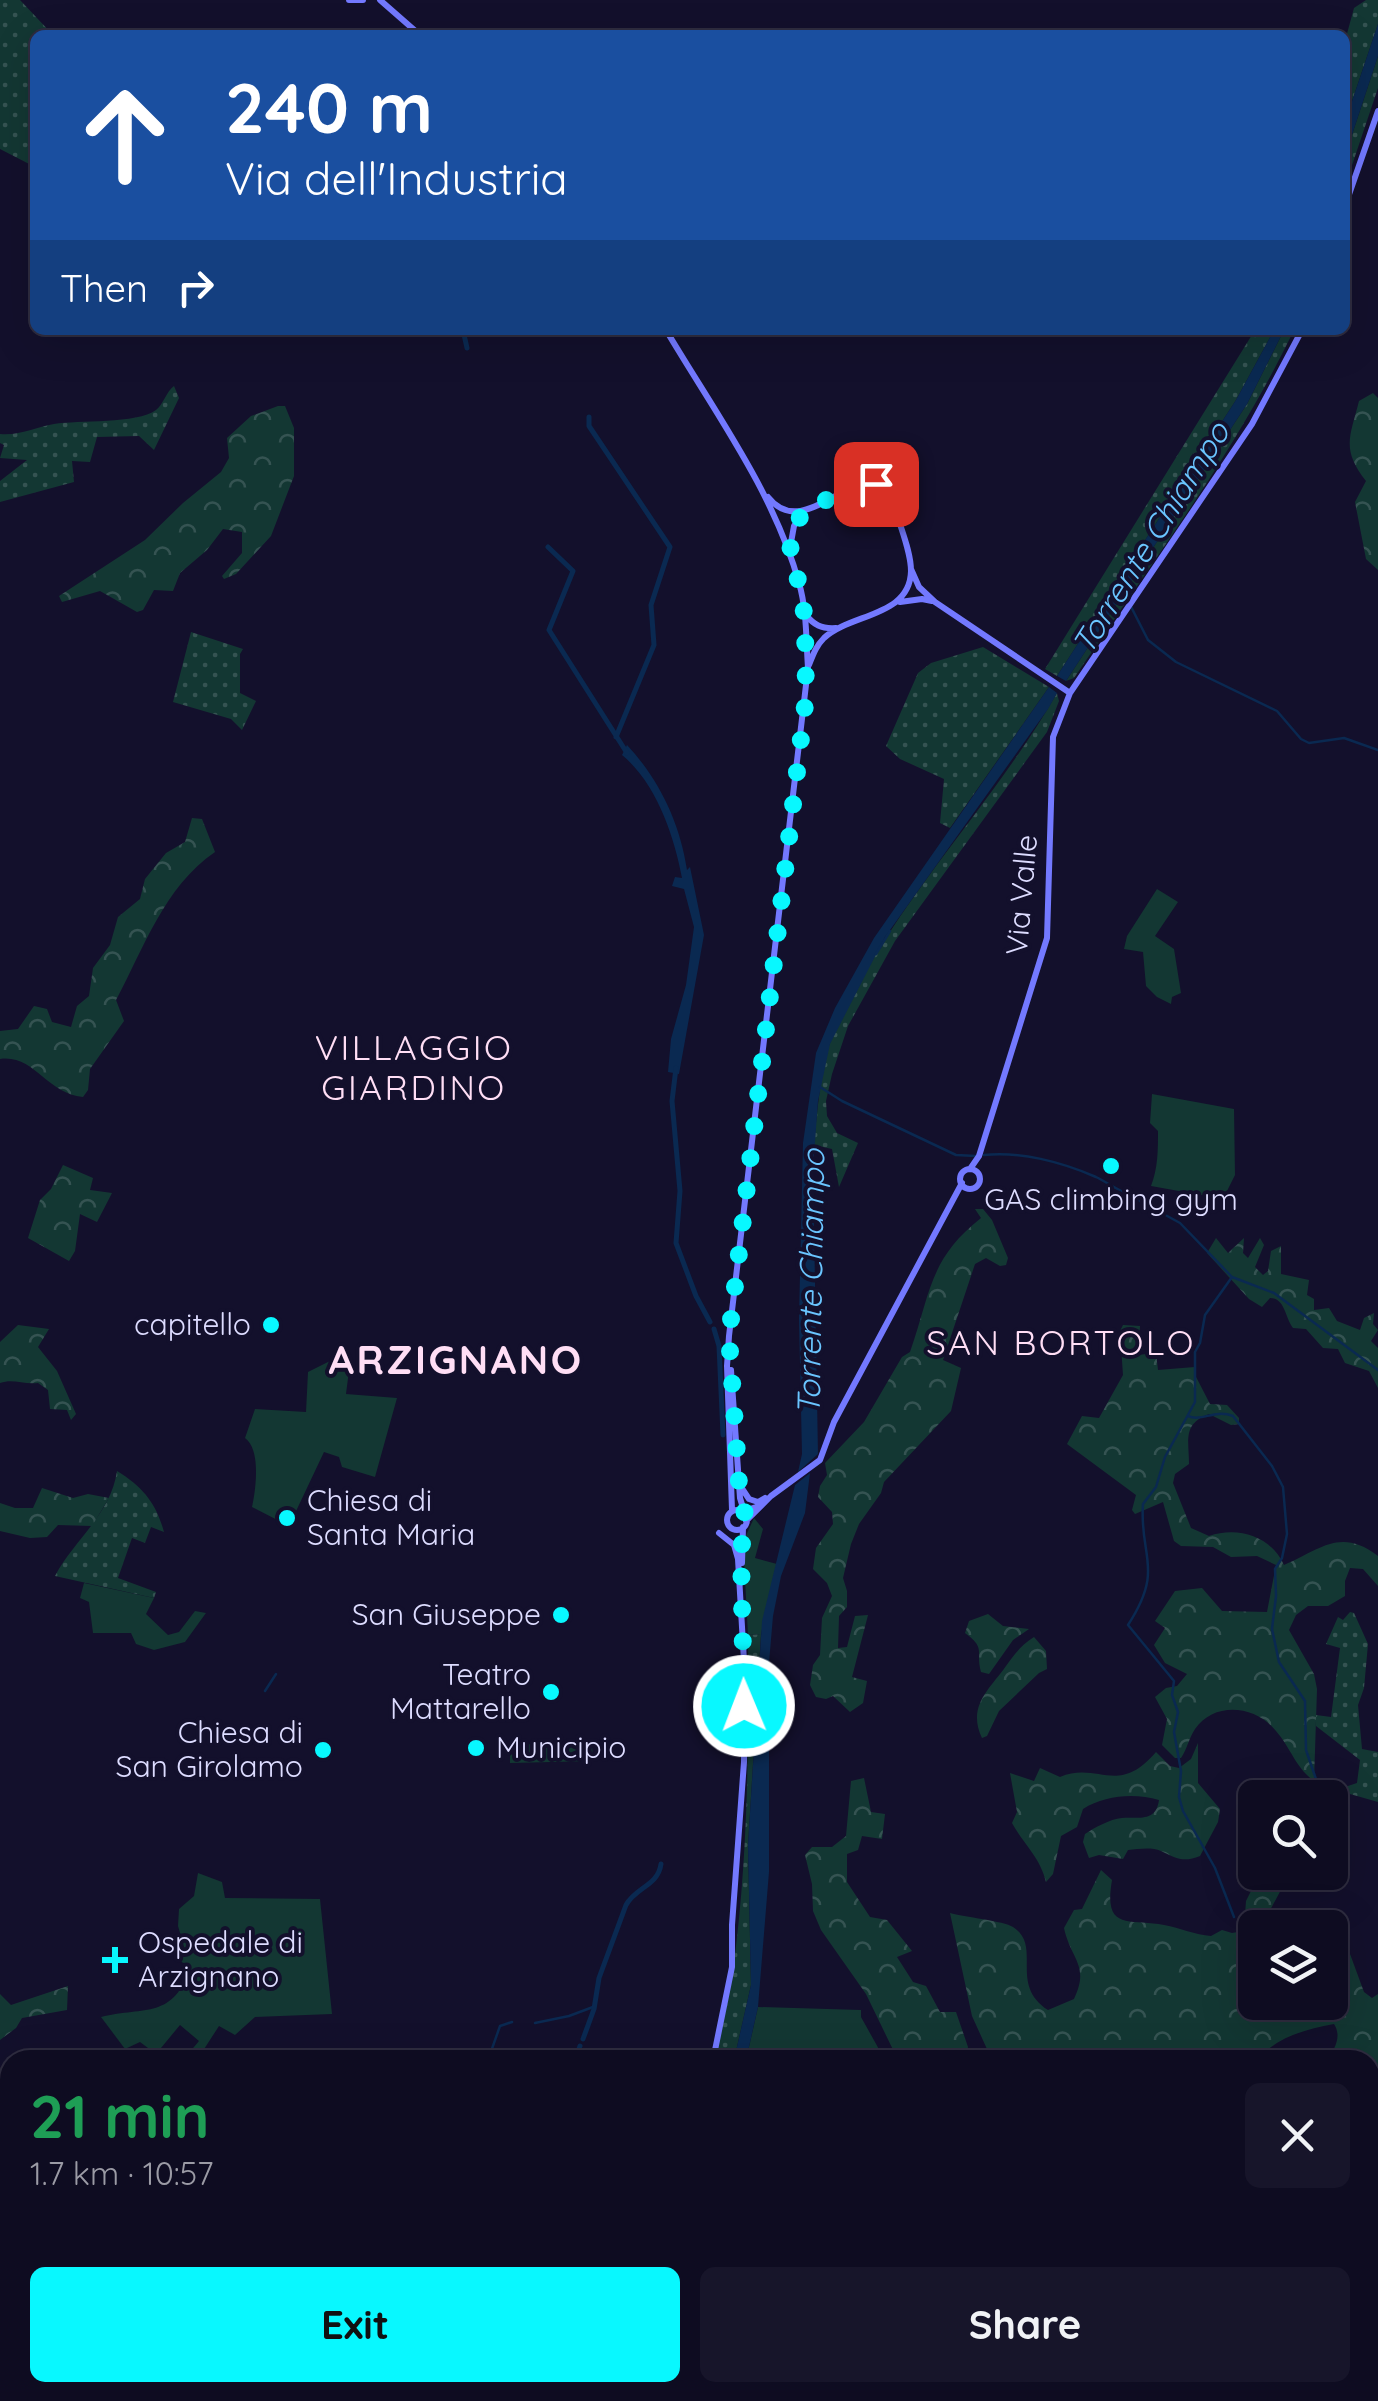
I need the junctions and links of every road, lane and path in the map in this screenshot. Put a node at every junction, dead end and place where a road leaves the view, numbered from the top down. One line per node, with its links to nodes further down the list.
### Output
1 (350, 0): 2 (main road)
2 (364, 0)
3 (379, 0): 4 (main road)
4 (414, 30)
5 (1378, 111): 6 (main road)
6 (1350, 192)
7 (669, 335): 9 (main road)
8 (1299, 335): 18 (main road, Via Valle)
9 (758, 485): 10 (main road); 11 (main road)
10 (803, 512): 11 (main road); 12 (main road)
11 (790, 554): 15 (main road)
12 (911, 569): 13 (main road); 14 (main road)
13 (898, 602): 14 (main road); 16 (main road)
14 (935, 602): 18 (main road)
15 (804, 612): 16 (main road); 17 (main road)
16 (839, 627): 17 (main road)
17 (808, 668): 23 (main road)
18 (1070, 693): 19 (main road, Via Valle)
19 (979, 1156): 20 (main road, Via Valle); 21 (main road, Via Valle)
20 (970, 1170): 21 (main road); 22 (main road, Via Valle)
21 (979, 1174): 22 (main road)
22 (965, 1186): 25 (main road)
23 (729, 1349): 24 (main road); 27 (main road)
24 (739, 1484): 25 (main road); 28 (main road)
25 (771, 1496): 26 (main road)
26 (759, 1506): 28 (main road); 29 (main road)
27 (732, 1510): 28 (main road); 30 (main road)
28 (744, 1511): 29 (main road)
29 (744, 1524): 30 (main road); 33 (main road)
30 (733, 1531): 32 (main road)
31 (720, 1533): 32 (main road)
32 (738, 1559): 33 (main road)
33 (744, 1648): 34 (main road)
34 (715, 2050)

